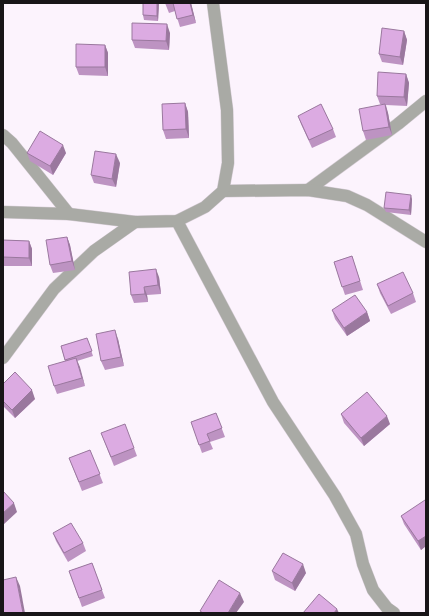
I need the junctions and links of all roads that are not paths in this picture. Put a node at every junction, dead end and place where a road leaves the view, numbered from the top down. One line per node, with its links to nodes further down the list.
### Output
1 (213, 3): 5 (street)
2 (426, 101): 4 (street)
3 (3, 135): 7 (street)
4 (308, 190): 5 (street); 10 (street)
5 (223, 191): 8 (street)
6 (3, 212): 7 (street)
7 (69, 214): 9 (street)
8 (177, 221): 9 (street); 12 (street)
9 (135, 222): 11 (street)
10 (426, 242)
11 (3, 358)
12 (394, 613)

